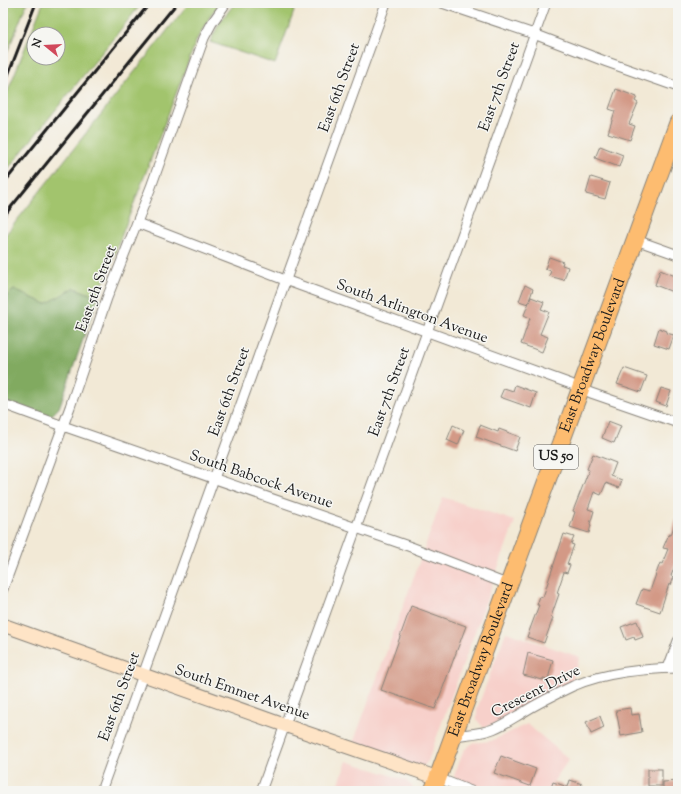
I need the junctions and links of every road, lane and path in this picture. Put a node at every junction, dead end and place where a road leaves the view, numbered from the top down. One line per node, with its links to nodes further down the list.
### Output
1 (226, 3): 8 (street, East 5th Street)
2 (386, 3): 11 (street, East 6th Street)
3 (442, 3): 5 (street)
4 (546, 3): 5 (street, East 7th Street)
5 (534, 34): 6 (street); 12 (street, East 7th Street)
6 (678, 86)
7 (678, 123): 9 (highway, East Broadway Boulevard / US 50)
8 (137, 223): 11 (street, South Arlington Avenue); 16 (street, East 5th Street)
9 (636, 240): 10 (street); 13 (highway, East Broadway Boulevard / US 50)
10 (678, 255)
11 (285, 280): 12 (street, South Arlington Avenue); 17 (street, East 6th Street)
12 (427, 332): 13 (street, South Arlington Avenue); 18 (street, East 7th Street)
13 (580, 389): 15 (street, South Arlington Avenue); 19 (highway, East Broadway Boulevard / US 50)
14 (3, 404): 16 (street, South Babcock Avenue)
15 (678, 423)
16 (63, 426): 17 (street, South Babcock Avenue); 20 (street, East 5th Street)
17 (213, 478): 18 (street, South Babcock Avenue); 25 (street, East 6th Street)
18 (356, 528): 19 (street, South Babcock Avenue); 26 (street, East 7th Street)
19 (509, 585): 27 (highway, East Broadway Boulevard / US 50)
20 (3, 589)
21 (3, 625): 25 (street, South Emmet Avenue)
22 (678, 641): 23 (street)
23 (668, 668): 24 (street, Crescent Drive); 27 (street, Crescent Drive)
24 (678, 668)
25 (143, 675): 26 (street, South Emmet Avenue); 29 (street, East 6th Street)
26 (284, 725): 28 (street, South Emmet Avenue); 30 (street, East 7th Street)
27 (454, 736): 28 (highway, East Broadway Boulevard / US 50)
28 (436, 785): 31 (street, South Emmet Avenue)
29 (101, 791)
30 (261, 791)
31 (471, 791)

